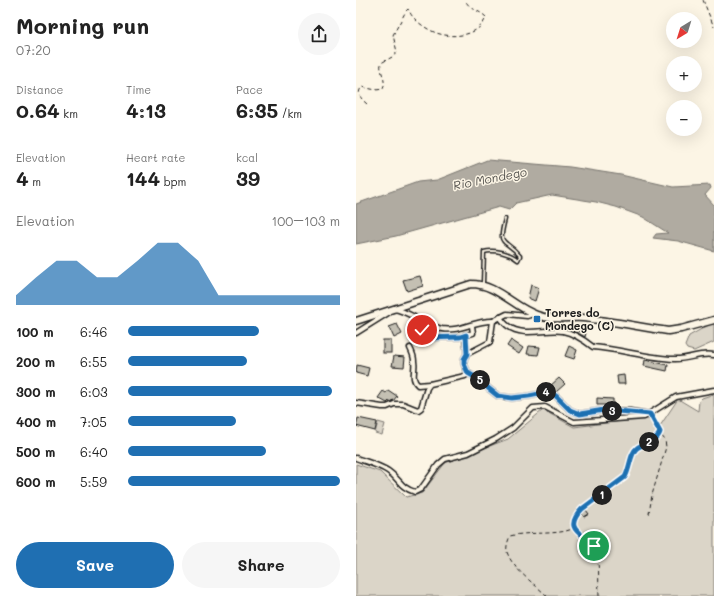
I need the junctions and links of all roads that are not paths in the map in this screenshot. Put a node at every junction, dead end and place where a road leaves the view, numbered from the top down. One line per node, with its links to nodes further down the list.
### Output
1 (505, 219): 2 (lane)
2 (483, 285): 3 (main road); 4 (main road)
3 (395, 309): 7 (main road); 9 (street); 11 (street)
4 (533, 314): 5 (street); 6 (main road)
5 (500, 317): 8 (street); 15 (street)
6 (714, 320)
7 (356, 321)
8 (493, 321): 10 (street); 14 (street)
9 (424, 322): 10 (street); 12 (street)
10 (472, 326): 12 (street)
11 (356, 333)
12 (466, 335): 14 (street)
13 (410, 348): 17 (street)
14 (467, 354): 16 (street)
15 (714, 355)
16 (468, 373): 17 (street); 20 (street)
17 (430, 384): 19 (street)
18 (714, 390): 20 (street)
19 (356, 403)
20 (650, 414): 21 (street)
21 (356, 458)

